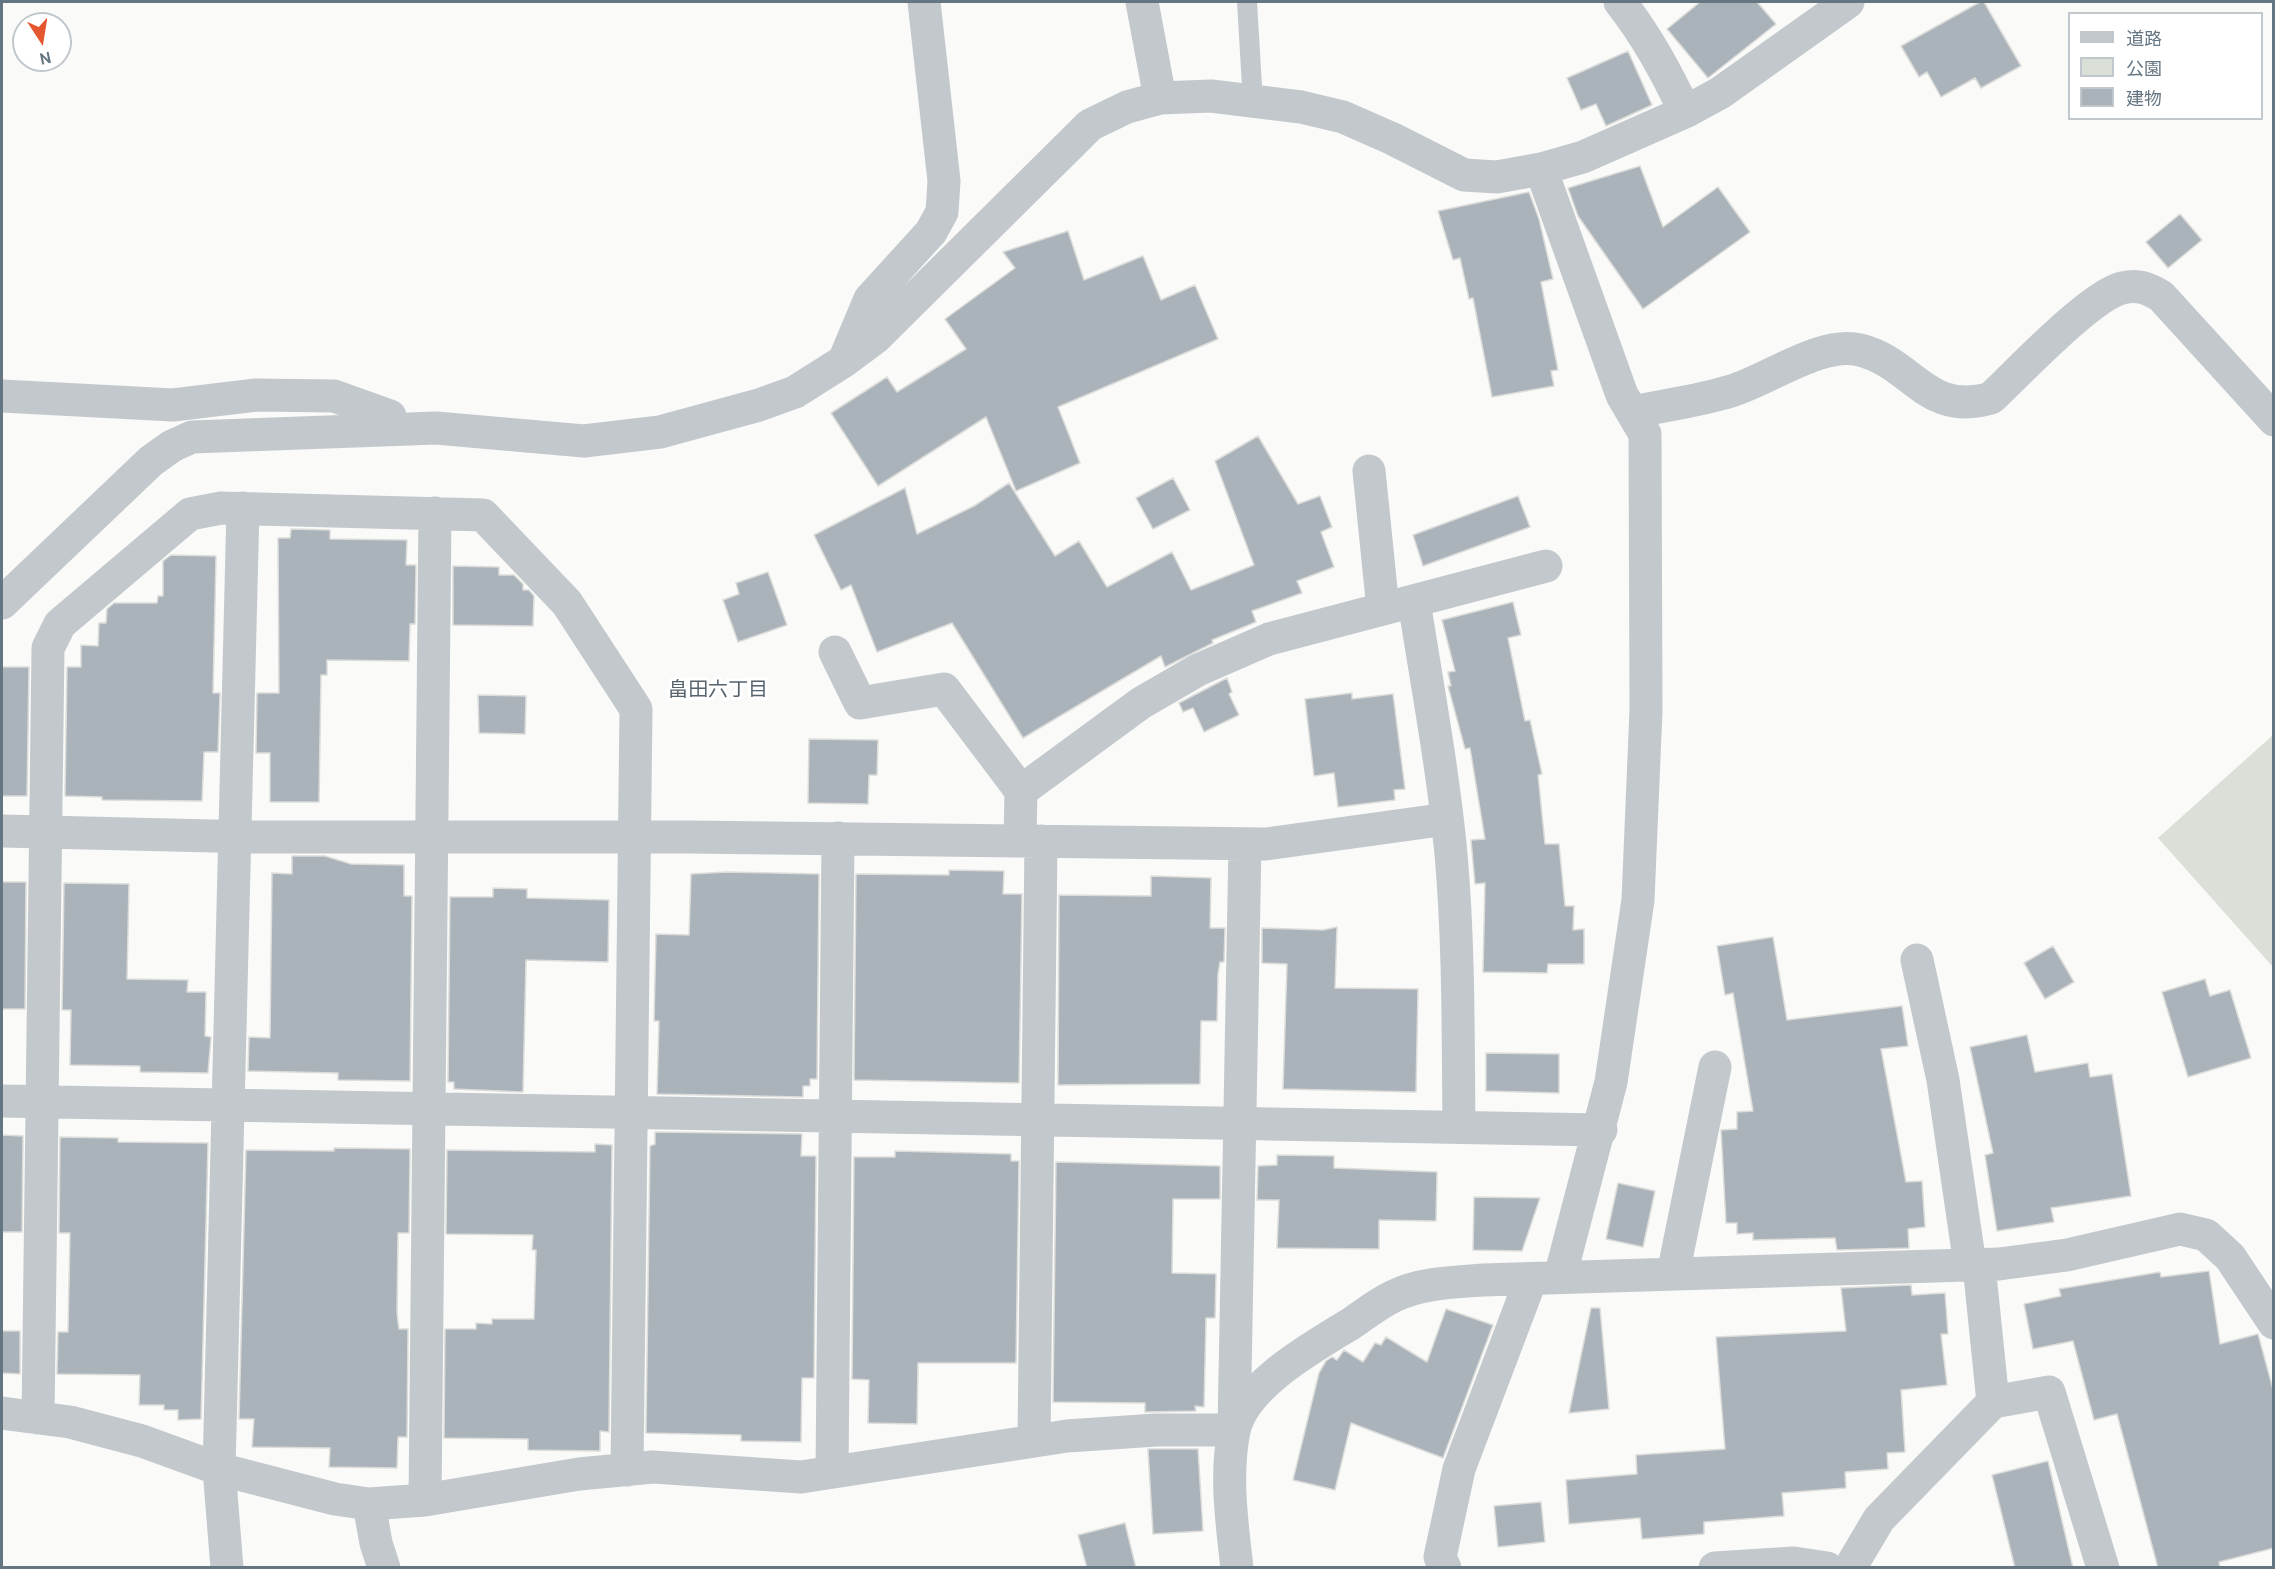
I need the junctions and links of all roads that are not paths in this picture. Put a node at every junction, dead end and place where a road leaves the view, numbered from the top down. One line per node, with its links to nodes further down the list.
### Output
1 (924, 2): 10 (street)
2 (1142, 2): 6 (street)
3 (1247, 2): 7 (lane)
4 (1620, 2): 8 (street)
5 (1848, 2): 8 (street)
6 (1160, 98): 7 (street); 10 (street)
7 (1252, 103): 9 (street)
8 (1685, 112): 9 (street)
9 (1541, 170): 12 (street)
10 (844, 361): 20 (street)
11 (2, 396): 13 (street)
12 (1633, 412): 14 (street); 44 (street)
13 (390, 416)
14 (2274, 420)
15 (1369, 471): 21 (street)
16 (243, 508): 17 (street); 26 (street); 27 (street)
17 (435, 513): 28 (street); 29 (street)
18 (1546, 566): 19 (street)
19 (1414, 601): 21 (street); 24 (street)
20 (2, 603)
21 (1383, 609): 23 (street)
22 (835, 652): 23 (street)
23 (1021, 791): 31 (street)
24 (1447, 819): 32 (street); 43 (street)
25 (2, 831): 26 (street)
26 (46, 832): 27 (street); 36 (street)
27 (235, 836): 28 (street); 37 (street)
28 (432, 837): 29 (street); 38 (street)
29 (635, 837): 30 (street); 39 (street)
30 (838, 838): 31 (street); 40 (street)
31 (1030, 841): 32 (street); 41 (street)
32 (1245, 844): 42 (street)
33 (1917, 960): 45 (street)
34 (1715, 1067): 46 (street)
35 (2, 1101): 36 (street)
36 (42, 1101): 37 (street); 51 (street)
37 (228, 1104): 38 (street); 54 (street)
38 (429, 1108): 39 (street); 57 (street)
39 (631, 1112): 40 (street); 55 (street)
40 (836, 1116): 41 (street); 56 (street)
41 (1038, 1120): 42 (street); 53 (street)
42 (1239, 1123): 43 (street); 52 (street)
43 (1459, 1127): 44 (street)
44 (1601, 1130): 47 (street)
45 (1975, 1265): 46 (street); 48 (street); 49 (street)
46 (1672, 1274): 47 (street)
47 (1546, 1278): 52 (street); 62 (street)
48 (2274, 1323)
49 (1993, 1402): 65 (street); 66 (street)
50 (2, 1413): 51 (street)
51 (38, 1418): 54 (street)
52 (1234, 1430): 53 (street); 61 (street)
53 (1034, 1440): 56 (street)
54 (219, 1469): 58 (street); 59 (street)
55 (627, 1470): 56 (street); 57 (street)
56 (832, 1472)
57 (425, 1500): 58 (street)
58 (369, 1504): 60 (street)
59 (227, 1568)
60 (384, 1568)
61 (1237, 1568)
62 (1445, 1568)
63 (1715, 1568): 64 (street)
64 (1827, 1568)
65 (1850, 1568)
66 (2103, 1568)

